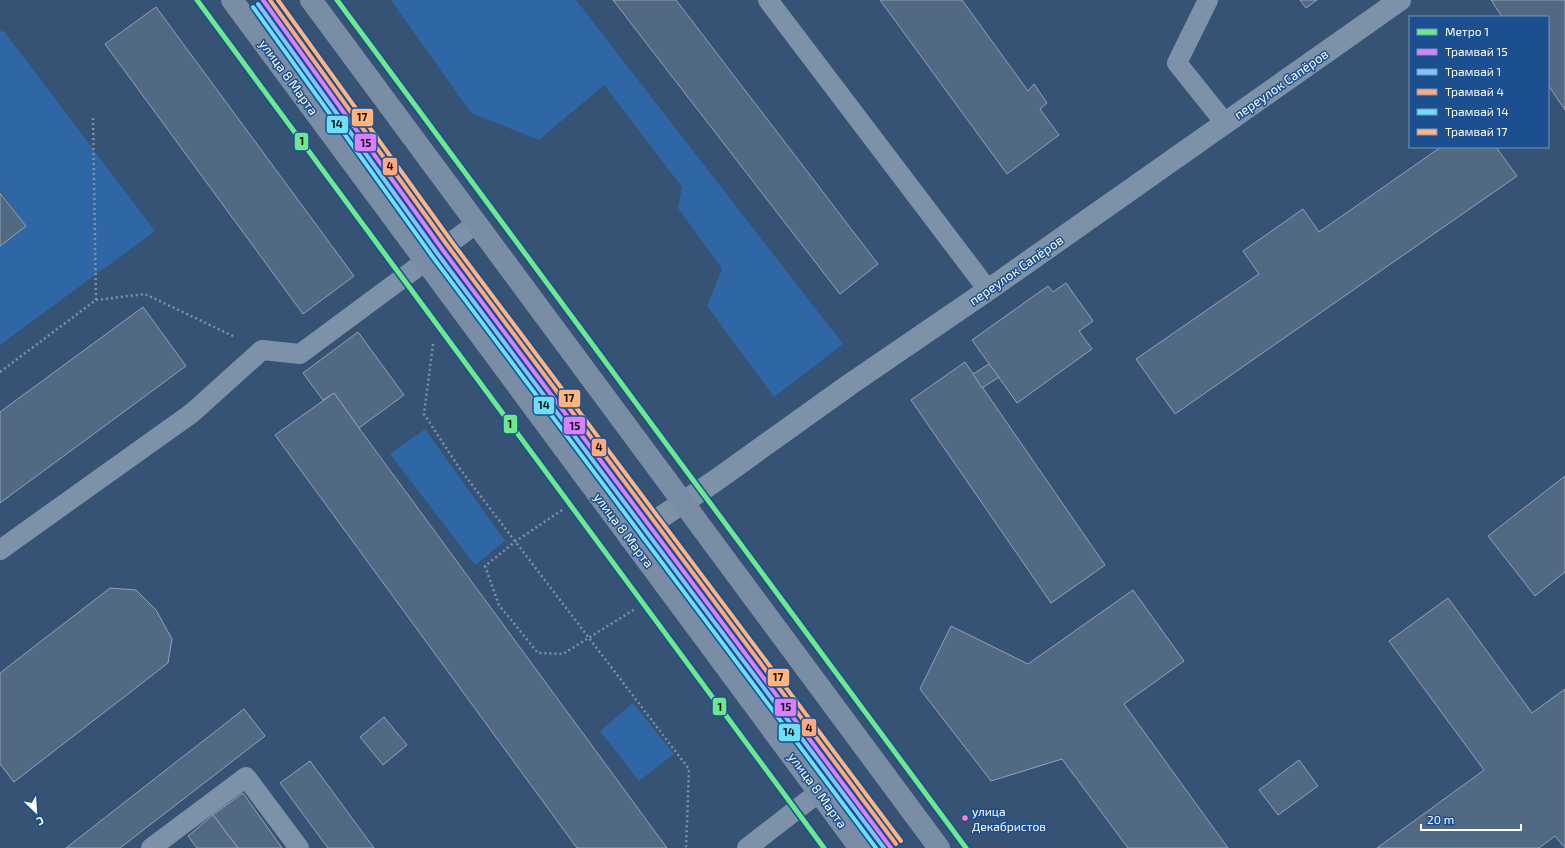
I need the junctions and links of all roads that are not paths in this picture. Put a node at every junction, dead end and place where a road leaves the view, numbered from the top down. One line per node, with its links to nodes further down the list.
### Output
1 (232, 0): 8 (main road, улица 8 Марта)
2 (311, 0): 7 (main road)
3 (768, 0): 9 (lane)
4 (1208, 0): 6 (lane)
5 (1400, 0): 6 (street, переулок Сапёров)
6 (1225, 123): 9 (street, переулок Сапёров)
7 (477, 224): 8 (lane); 10 (main road)
8 (425, 262): 11 (main road, улица 8 Марта); 12 (lane)
9 (988, 290): 10 (street, переулок Сапёров)
10 (683, 503): 11 (street, переулок Сапёров); 18 (main road)
11 (630, 538): 13 (main road, улица 8 Марта)
12 (0, 550)
13 (819, 792): 16 (lane); 17 (main road, улица 8 Марта)
14 (151, 848): 15 (lane)
15 (299, 848)
16 (746, 848)
17 (860, 848)
18 (939, 848)

